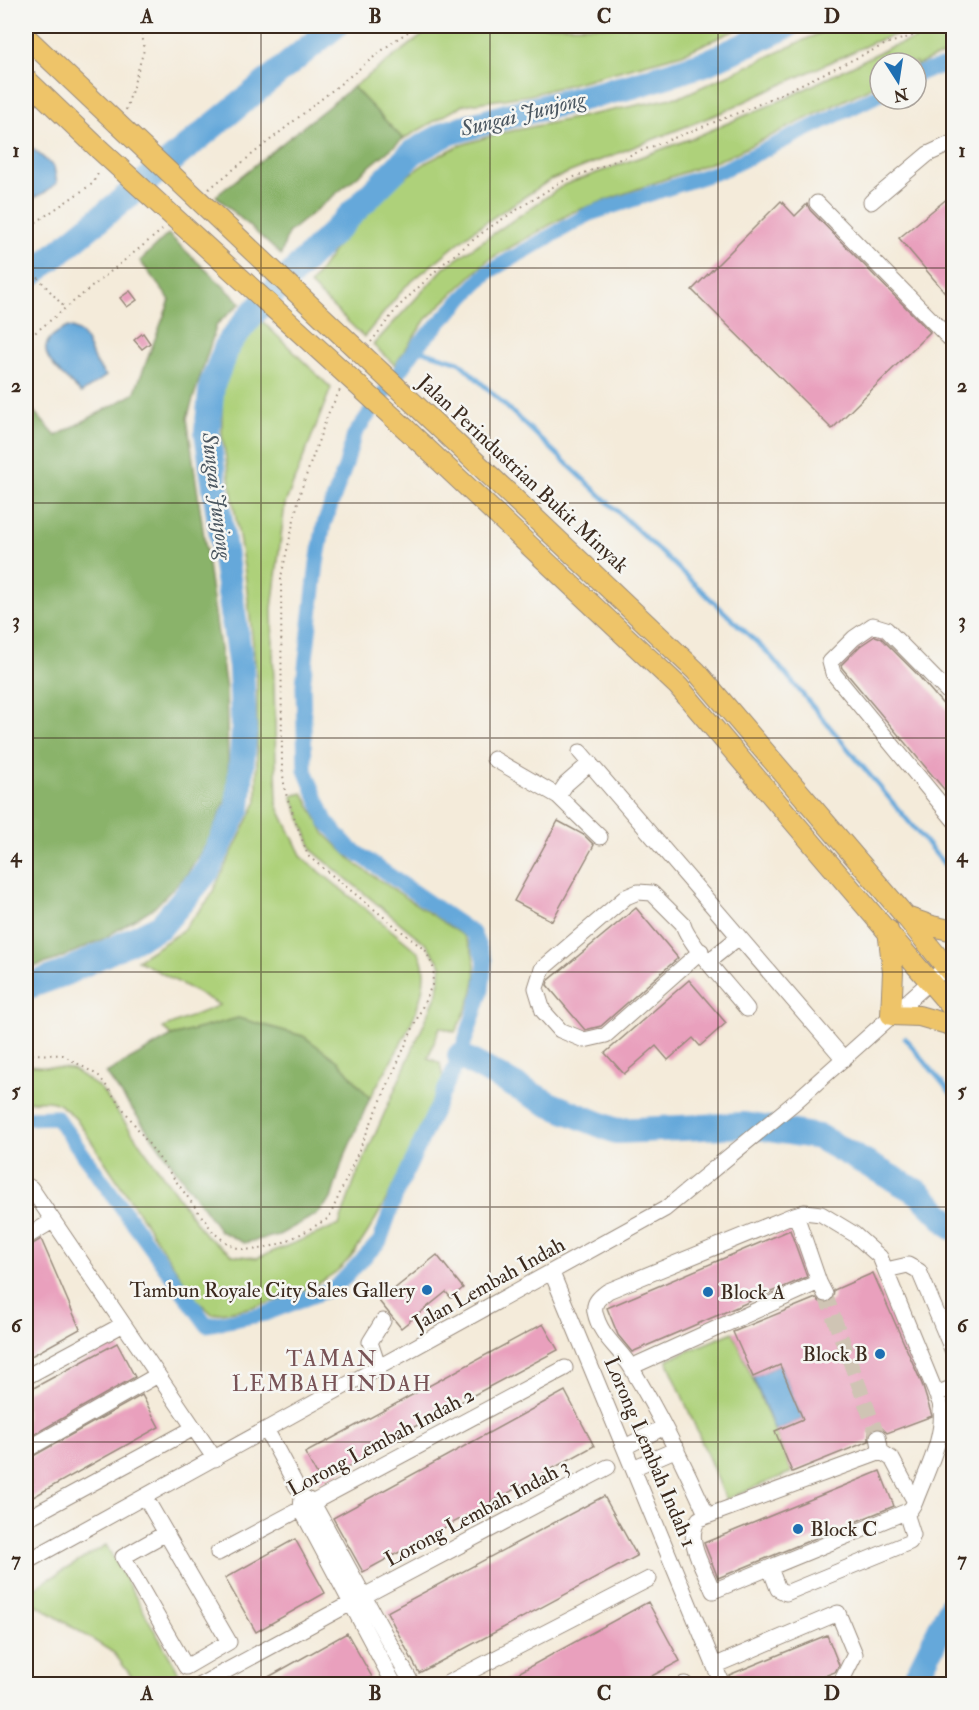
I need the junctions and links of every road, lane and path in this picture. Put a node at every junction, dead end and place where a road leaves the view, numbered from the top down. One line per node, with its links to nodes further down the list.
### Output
1 (417, 26): 6 (path)
2 (945, 26): 14 (path)
3 (26, 37): 21 (main road, Jalan Perindustrian Bukit Minyak, bridge)
4 (26, 79): 22 (main road, bridge)
5 (954, 142): 7 (street)
6 (201, 196)
7 (870, 202)
8 (817, 203): 13 (street)
9 (166, 227): 11 (path)
10 (26, 264): 11 (path)
11 (64, 308): 12 (path)
12 (26, 340)
13 (954, 343)
14 (366, 351)
15 (342, 387): 32 (path)
16 (954, 698): 19 (street)
17 (494, 759): 18 (street)
18 (558, 796): 20 (street); 24 (street)
19 (954, 820)
20 (600, 837)
21 (906, 916): 23 (main road); 26 (main road, Jalan Perindustrian Bukit Minyak)
22 (888, 930): 27 (main road); 30 (main road)
23 (954, 931)
24 (739, 937): 25 (street); 33 (street)
25 (705, 956): 25 (street); 28 (street)
26 (951, 968): 27 (street, Jalan Lembah Indah)
27 (930, 980): 29 (main road); 30 (street, Jalan Lembah Indah)
28 (747, 1008)
29 (954, 1010)
30 (891, 1014): 31 (main road); 33 (street, Jalan Lembah Indah)
31 (954, 1026)
32 (26, 1054)
33 (844, 1059): 39 (street, Jalan Lembah Indah)
34 (26, 1185): 36 (street)
35 (796, 1215): 38 (street); 43 (street); 43 (street)
36 (51, 1222): 37 (street); 41 (street)
37 (26, 1237)
38 (886, 1270): 42 (street); 49 (street)
39 (552, 1273): 45 (street, Jalan Lembah Indah); 53 (street, Lorong Lembah Indah 1)
40 (383, 1321): 45 (street)
41 (122, 1325): 46 (street); 47 (street)
42 (954, 1354)
43 (631, 1366): 50 (street)
44 (565, 1368): 61 (street, Lorong Lembah Indah 2)
45 (379, 1369): 52 (street, Jalan Lembah Indah)
46 (153, 1371): 51 (street); 55 (street)
47 (26, 1377)
48 (954, 1387): 49 (street)
49 (936, 1394): 62 (street)
50 (664, 1427): 53 (street); 54 (street)
51 (192, 1429): 56 (street); 64 (street)
52 (267, 1431): 56 (street, Jalan Lembah Indah); 59 (street)
53 (625, 1447): 58 (street, Lorong Lembah Indah 1)
54 (677, 1449): 58 (street); 63 (street)
55 (26, 1450)
56 (214, 1459): 60 (street, Jalan Lembah Indah)
57 (608, 1467): 70 (street, Lorong Lembah Indah 3)
58 (633, 1468): 71 (street, Lorong Lembah Indah 1)
59 (297, 1487)
60 (145, 1497): 65 (street); 67 (street, Jalan Lembah Indah)
61 (307, 1506): 66 (street, Lorong Lembah Indah 2); 70 (street)
62 (910, 1507): 63 (street); 68 (street); 68 (street)
63 (707, 1516): 68 (street)
64 (26, 1519)
65 (166, 1533): 65 (street)
66 (218, 1553)
67 (26, 1562)
68 (770, 1568)
69 (649, 1579): 75 (street)
70 (358, 1599): 72 (street, Lorong Lembah Indah 3); 73 (street); 74 (street)
71 (716, 1665): 76 (street, Lorong Lembah Indah 1); 77 (street)
72 (202, 1684)
73 (394, 1684)
74 (412, 1684)
75 (446, 1684)
76 (722, 1684)
77 (840, 1684)

